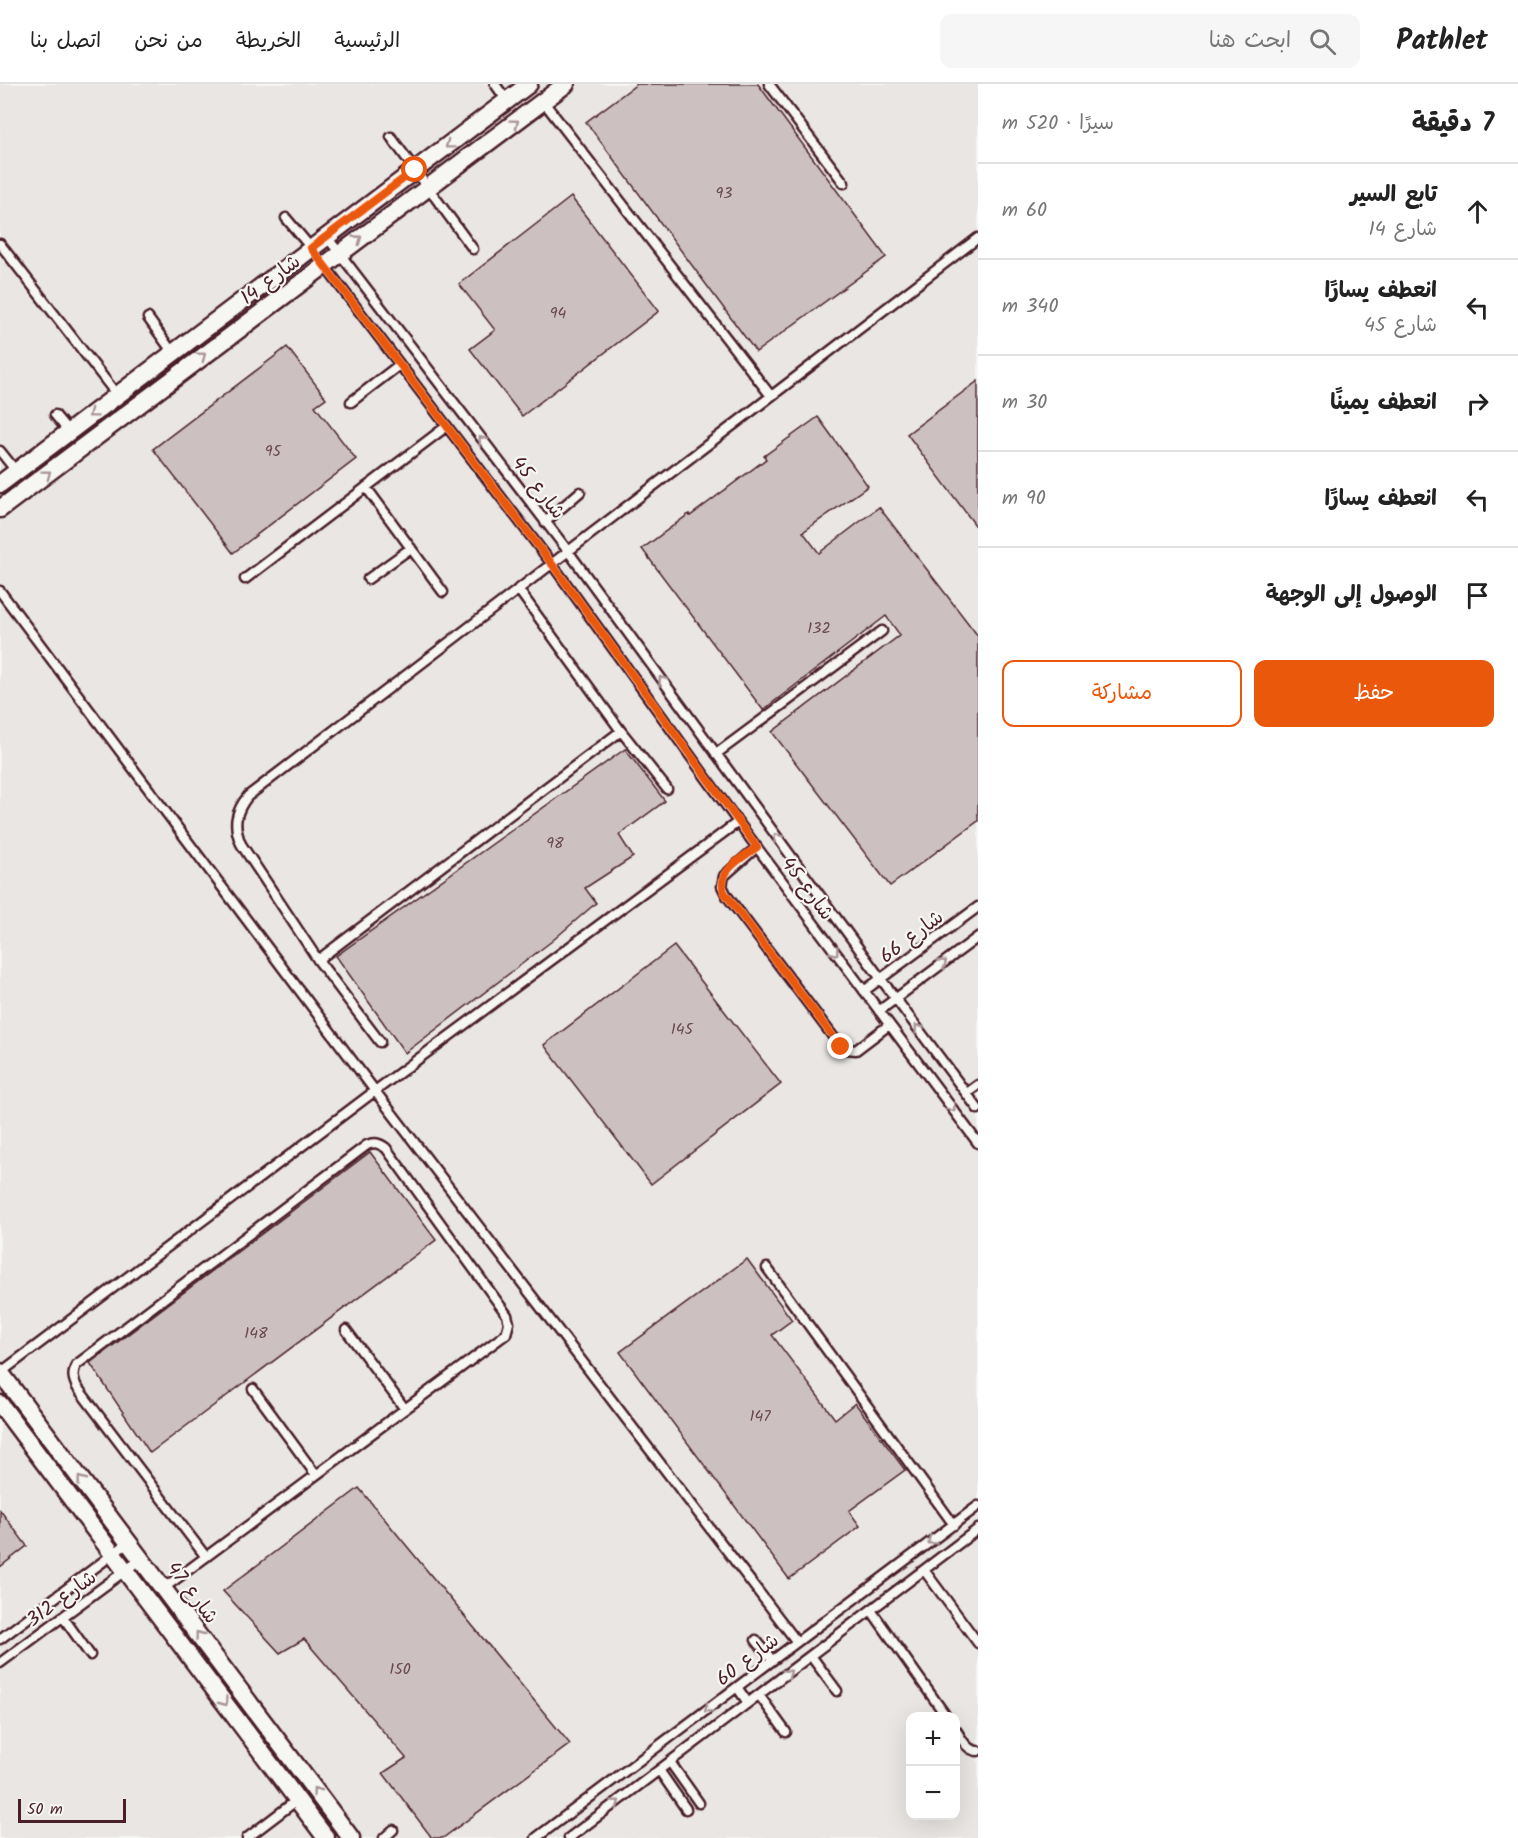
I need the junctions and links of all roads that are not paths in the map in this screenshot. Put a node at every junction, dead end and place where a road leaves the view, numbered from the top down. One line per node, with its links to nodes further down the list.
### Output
1 (495, 84): 5 (lane)
2 (529, 84): 5 (street, شارع 14)
3 (566, 84): 6 (street, شارع 14)
4 (769, 84): 9 (lane)
5 (507, 100): 8 (street, شارع 14, one-way to 8)
6 (543, 101): 10 (street, شارع 14, one-way to 6); 23 (lane)
7 (391, 137): 8 (lane)
8 (415, 170): 10 (lane); 12 (street, شارع 14)
9 (844, 183)
10 (428, 188): 16 (lane); 17 (street, شارع 14, one-way to 10)
11 (286, 218): 15 (lane, شارع 45)
12 (327, 237): 15 (street, شارع 14); 17 (lane, شارع 45)
13 (978, 238): 23 (lane)
14 (0, 244): 22 (lane)
15 (311, 248): 18 (lane, شارع 45); 20 (street, شارع 14)
16 (473, 249)
17 (339, 253): 18 (street, شارع 14); 34 (lane, شارع 45, one-way to 17)
18 (323, 264): 21 (lane, شارع 45); 33 (street, شارع 14, one-way to 18)
19 (148, 318): 20 (lane)
20 (173, 353): 22 (street, شارع 14)
21 (399, 365): 24 (lane); 26 (lane, شارع 45)
22 (117, 395): 27 (street, شارع 14, one-way to 27)
23 (771, 396): 36 (lane)
24 (351, 402)
25 (55, 415): 27 (lane)
26 (447, 426): 31 (lane); 37 (lane, شارع 45)
27 (69, 432): 29 (street, شارع 14)
28 (0, 451): 29 (lane)
29 (16, 471): 30 (street, شارع 14)
30 (0, 484)
31 (366, 487): 35 (lane); 38 (lane)
32 (580, 492): 34 (lane)
33 (0, 509)
34 (545, 522): 36 (lane, شارع 45)
35 (411, 548): 39 (lane); 42 (lane)
36 (568, 550): 37 (lane); 45 (lane, شارع 45, one-way to 36)
37 (552, 564): 40 (lane); 47 (lane, شارع 45)
38 (245, 579)
39 (368, 579)
40 (518, 589): 44 (lane); 51 (lane)
41 (0, 591): 59 (lane)
42 (443, 592)
43 (882, 631): 45 (lane)
44 (621, 731): 46 (lane); 51 (lane)
45 (716, 754): 52 (lane, شارع 45, one-way to 45)
46 (667, 789)
47 (738, 822): 48 (lane, شارع 45); 59 (lane)
48 (757, 847): 53 (lane, شارع 45, one-way to 53); 56 (lane)
49 (978, 907): 52 (lane, شارع 66)
50 (978, 936): 54 (lane, شارع 66, one-way to 50)
51 (318, 960): 57 (lane)
52 (881, 979): 53 (lane, شارع 66); 54 (lane, شارع 45)
53 (864, 991): 55 (lane, شارع 45)
54 (896, 999): 55 (lane, شارع 66); 60 (lane, شارع 45, one-way to 54)
55 (879, 1011): 56 (lane, شارع 45)
56 (889, 1025): 62 (lane, شارع 45, one-way to 62)
57 (380, 1042)
58 (978, 1085): 60 (lane)
59 (375, 1091): 65 (lane); 84 (lane)
60 (967, 1093): 61 (lane, شارع 45)
61 (978, 1108)
62 (978, 1143)
63 (767, 1268): 71 (lane)
64 (346, 1330): 68 (lane)
65 (0, 1372): 73 (street, شارع 47, one-way to 65)
66 (253, 1389): 69 (lane)
67 (0, 1404): 74 (street)
68 (405, 1409): 69 (lane); 75 (lane)
69 (316, 1475): 75 (lane)
70 (978, 1506): 71 (lane, شارع 60)
71 (954, 1525): 84 (lane, شارع 60, one-way to 84)
72 (978, 1529): 77 (lane, شارع 60)
73 (129, 1542): 74 (lane, شارع 312); 76 (street, شارع 47)
74 (113, 1554): 78 (street); 82 (lane, شارع 312)
75 (207, 1557): 79 (lane)
76 (141, 1559): 78 (lane, شارع 312); 79 (street, شارع 47)
77 (924, 1570): 80 (lane, شارع 60); 85 (lane)
78 (125, 1571): 81 (lane, شارع 312); 100 (street, one-way to 100)
79 (164, 1588): 106 (street, شارع 47, one-way to 79)
80 (871, 1610): 87 (lane, شارع 60); 94 (lane)
81 (63, 1617): 86 (lane); 89 (lane, شارع 312)
82 (0, 1639)
83 (756, 1640): 88 (lane)
84 (797, 1642): 88 (lane, شارع 60)
85 (978, 1643)
86 (90, 1655)
87 (811, 1656): 91 (lane); 92 (lane, شارع 60, one-way to 87)
88 (772, 1660): 90 (lane, شارع 60)
89 (0, 1663)
90 (737, 1687): 93 (lane); 108 (lane, شارع 60, one-way to 108)
91 (837, 1690)
92 (759, 1695): 93 (lane, شارع 60); 95 (lane)
93 (748, 1703): 98 (lane, شارع 60)
94 (943, 1712)
95 (786, 1732)
96 (960, 1736): 97 (lane)
97 (978, 1751)
98 (670, 1762): 99 (lane, شارع 60); 101 (lane)
99 (659, 1770): 102 (lane); 109 (lane, شارع 60, one-way to 99)
100 (297, 1800): 104 (lane); 105 (street)
101 (699, 1803)
102 (686, 1809)
103 (393, 1830): 107 (lane)
104 (247, 1838)
105 (326, 1838)
106 (351, 1838)
107 (384, 1838)
108 (536, 1838)
109 (569, 1838)

